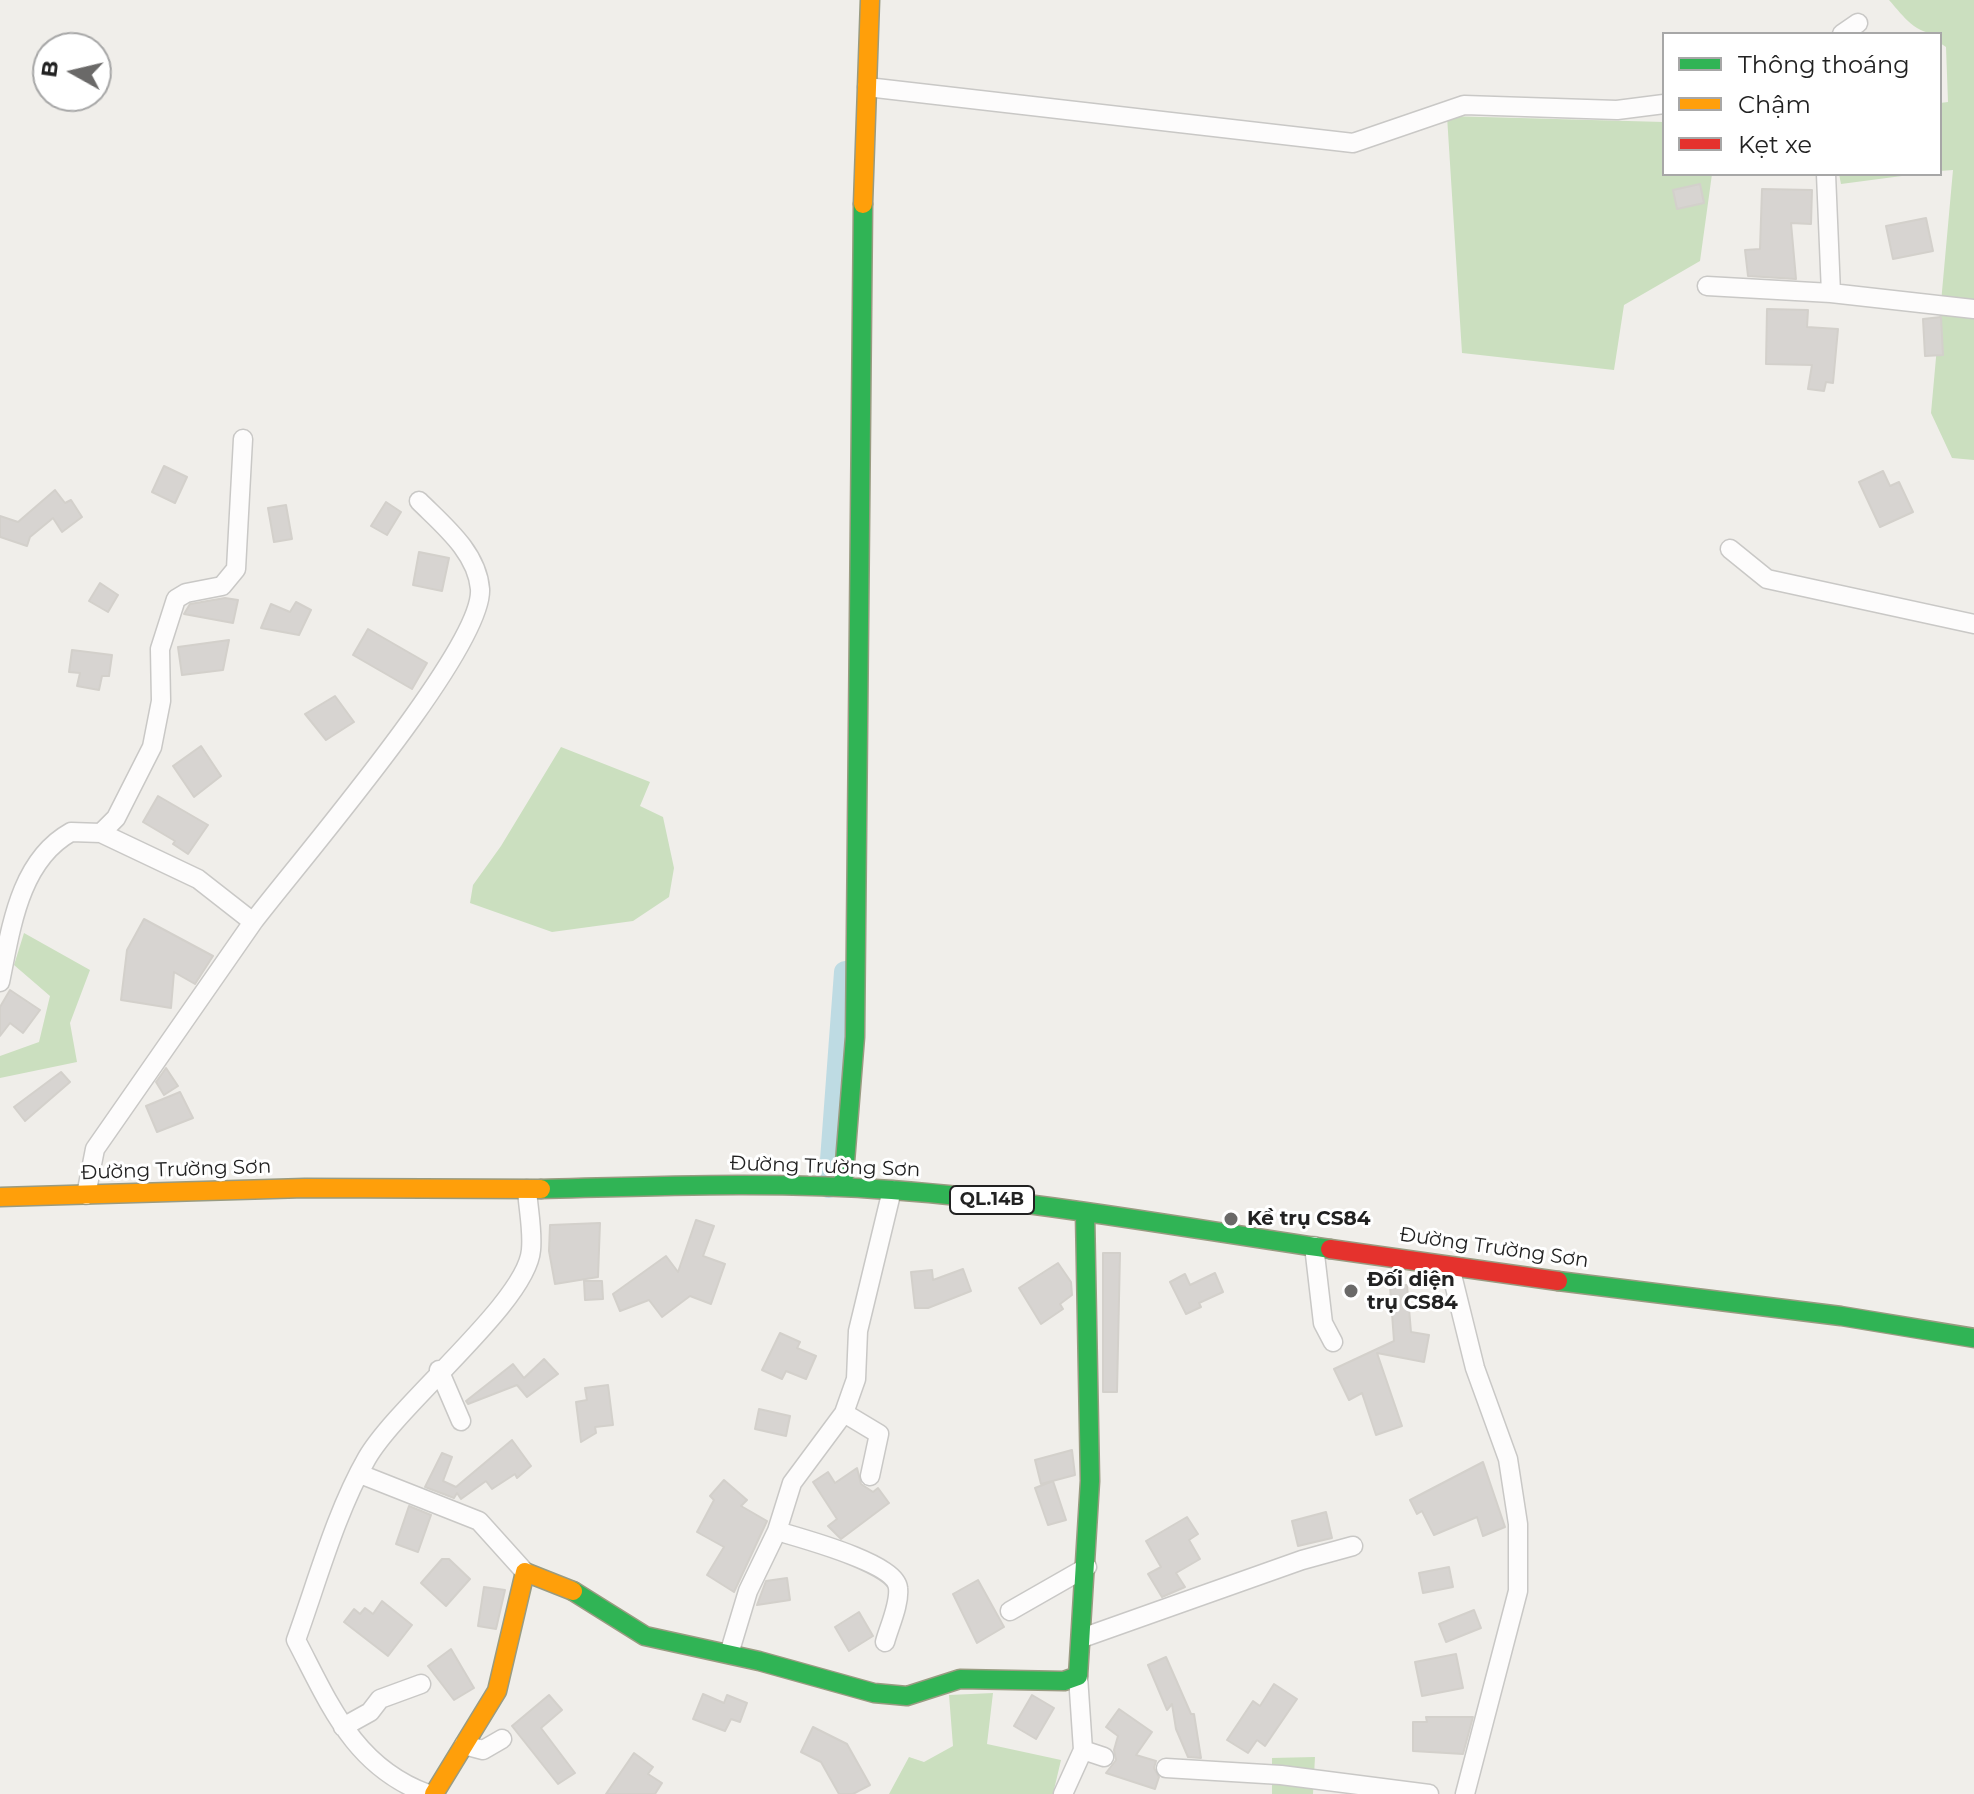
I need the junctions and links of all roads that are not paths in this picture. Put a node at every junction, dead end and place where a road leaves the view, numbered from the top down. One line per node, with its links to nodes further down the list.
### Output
1 (870, 0): 4 (main road)
2 (1858, 23): 3 (street)
3 (1845, 32)
4 (867, 87): 5 (street); 17 (main road)
5 (1662, 104)
6 (1826, 176): 8 (street)
7 (1707, 286): 8 (street)
8 (1831, 293): 9 (street)
9 (1974, 309)
10 (243, 439): 14 (street)
11 (419, 501): 15 (street)
12 (1730, 549): 13 (street)
13 (1974, 624)
14 (101, 833): 15 (street); 16 (street)
15 (253, 922): 20 (street)
16 (0, 982)
17 (843, 1187): 18 (main road, Đường Trường Sơn / QL.14B); 19 (main road, Đường Trường Sơn / QL.14B)
18 (527, 1189): 20 (main road, Đường Trường Sơn / QL.14B); 27 (street)
19 (892, 1190): 22 (main road, Đường Trường Sơn / QL.14B); 28 (street)
20 (86, 1195): 21 (main road, Đường Trường Sơn / QL.14B)
21 (0, 1197)
22 (1085, 1213): 23 (main road, Đường Trường Sơn / QL.14B); 34 (main road)
23 (1314, 1246): 24 (main road, Đường Trường Sơn / QL.14B); 26 (street)
24 (1450, 1267): 25 (main road, Đường Trường Sơn / QL.14B); 52 (street)
25 (1974, 1338)
26 (1333, 1342)
27 (439, 1370): 29 (street); 30 (street)
28 (844, 1413): 31 (street); 32 (street)
29 (461, 1421)
30 (360, 1474): 35 (street); 42 (street)
31 (870, 1476)
32 (777, 1531): 38 (street); 39 (street)
33 (1353, 1546): 37 (street)
34 (1087, 1567): 36 (street); 37 (main road)
35 (525, 1572): 39 (main road); 44 (main road)
36 (1010, 1611)
37 (1082, 1638): 40 (main road)
38 (885, 1642)
39 (729, 1654): 40 (main road)
40 (1078, 1676): 45 (street)
41 (421, 1684): 42 (street)
42 (343, 1727): 48 (street)
43 (502, 1739): 44 (street)
44 (464, 1745): 49 (main road)
45 (1083, 1750): 46 (street); 50 (street)
46 (1104, 1757)
47 (1166, 1768): 51 (street)
48 (428, 1794)
49 (434, 1794)
50 (1063, 1794)
51 (1429, 1794)
52 (1465, 1794)

